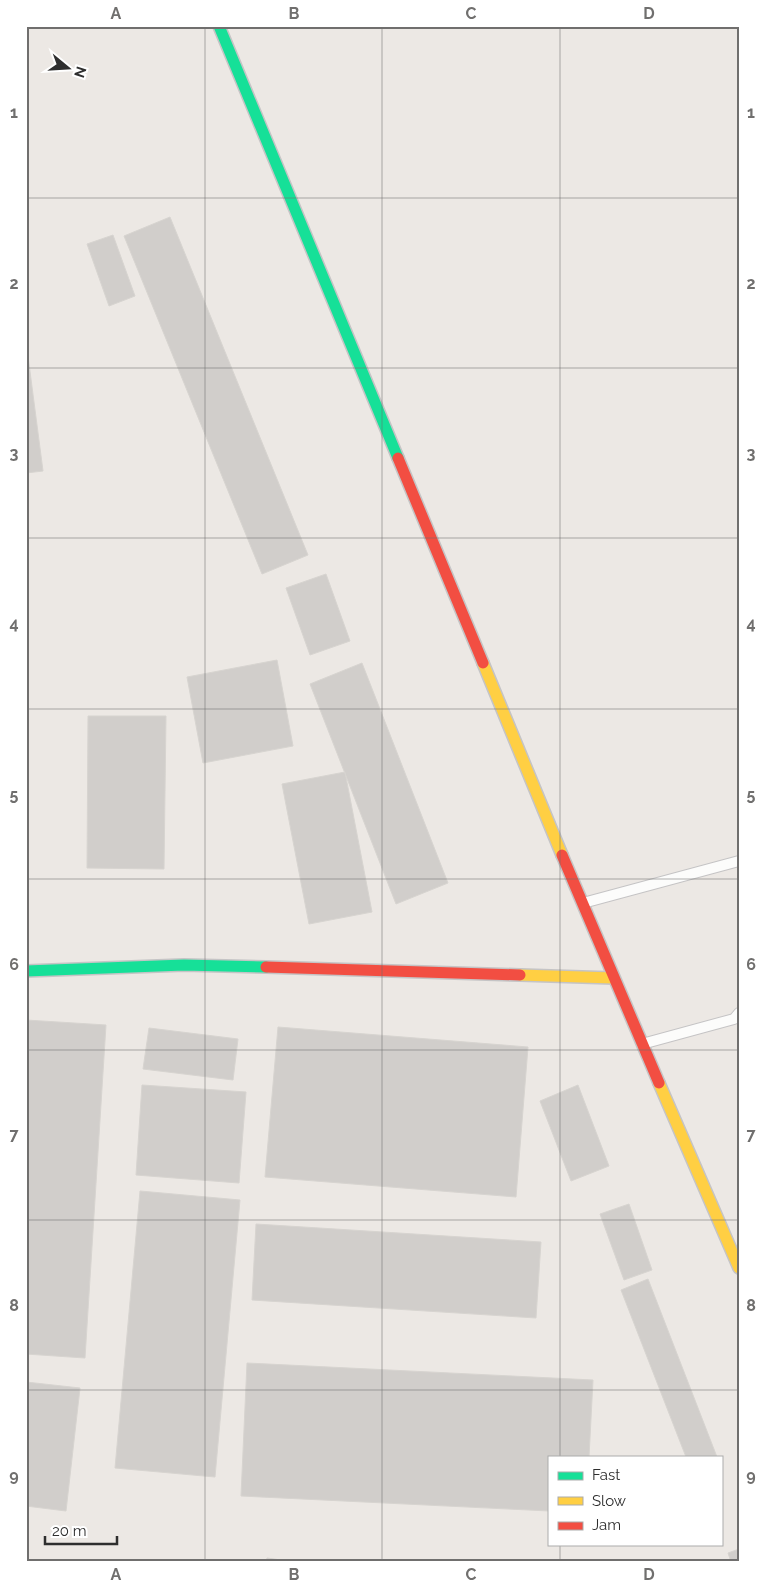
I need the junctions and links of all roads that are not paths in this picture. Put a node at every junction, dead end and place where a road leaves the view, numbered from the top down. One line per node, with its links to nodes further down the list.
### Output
1 (219, 26): 3 (street)
2 (739, 861): 3 (lane)
3 (582, 904): 5 (street)
4 (26, 971): 5 (street)
5 (613, 978): 7 (street)
6 (739, 1013): 7 (lane)
7 (642, 1044): 8 (street)
8 (739, 1268)

